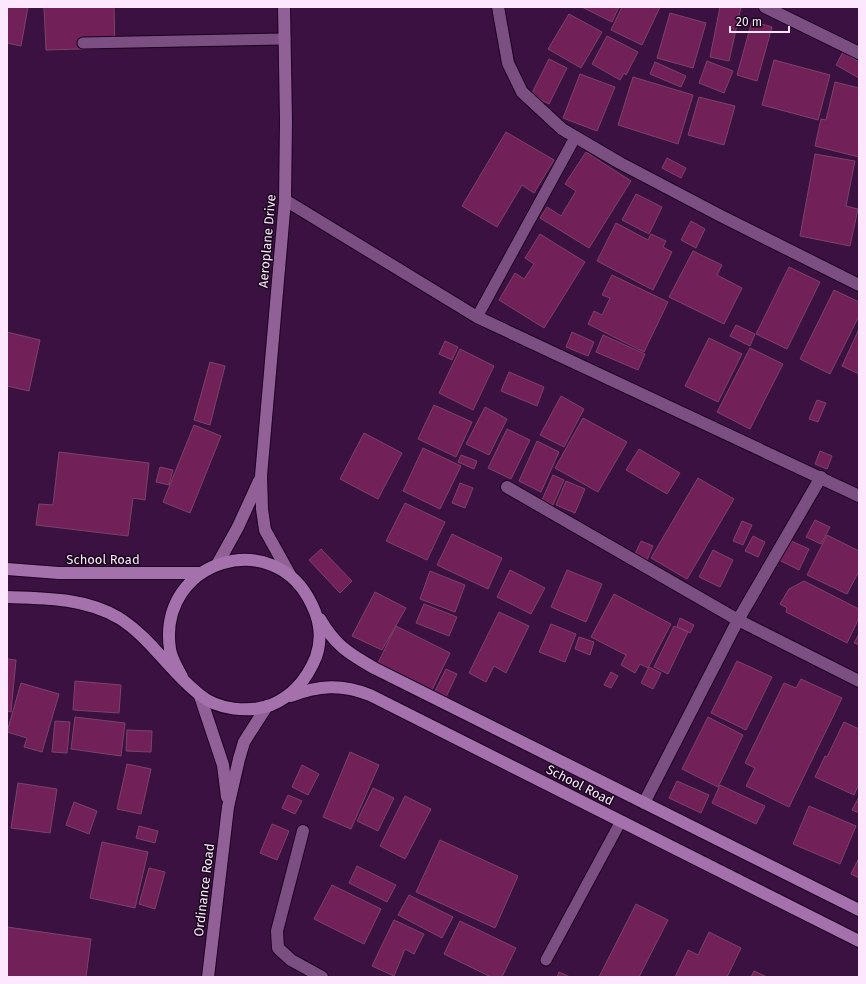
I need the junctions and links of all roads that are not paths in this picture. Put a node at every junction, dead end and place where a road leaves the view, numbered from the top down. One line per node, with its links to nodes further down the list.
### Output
1 (284, 7): 4 (street, Aeroplane Drive)
2 (498, 7): 9 (street)
3 (765, 7): 6 (street)
4 (285, 39): 5 (lane); 8 (street, Aeroplane Drive)
5 (82, 43)
6 (859, 53)
7 (572, 143): 10 (lane)
8 (285, 200): 10 (street); 11 (street, Aeroplane Drive)
9 (859, 285)
10 (477, 317): 12 (street)
11 (261, 476): 15 (street); 18 (street)
12 (821, 477): 14 (street); 21 (street)
13 (507, 487): 21 (street)
14 (859, 496)
15 (218, 563): 17 (main road); 18 (main road)
16 (7, 569): 17 (main road, School Road)
17 (199, 573): 22 (main road)
18 (290, 575): 20 (main road)
19 (7, 596): 22 (main road)
20 (316, 613): 25 (main road); 27 (main road, School Road)
21 (738, 620): 23 (street); 27 (street)
22 (182, 677): 24 (main road)
23 (859, 681)
24 (200, 696): 26 (main road); 28 (street)
25 (283, 699): 26 (main road); 29 (main road, School Road)
26 (267, 706): 28 (street)
27 (644, 803): 31 (main road, School Road)
28 (228, 807): 34 (street, Ordinance Road)
29 (621, 821): 32 (main road, School Road); 33 (lane)
30 (303, 831): 35 (street)
31 (859, 910)
32 (859, 940)
33 (546, 960)
34 (208, 977)
35 (322, 977)

